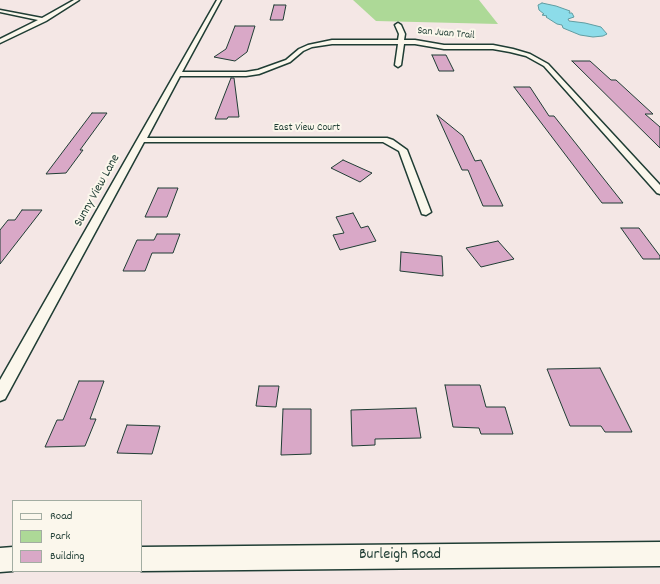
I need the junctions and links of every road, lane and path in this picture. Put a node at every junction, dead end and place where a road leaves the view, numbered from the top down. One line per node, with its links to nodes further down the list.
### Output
1 (77, 0): 4 (street)
2 (219, 0): 9 (street, Sunny View Lane)
3 (0, 11): 4 (street)
4 (44, 20): 6 (street)
5 (398, 25): 7 (street)
6 (0, 41)
7 (402, 41): 8 (street); 9 (street, San Juan Trail); 11 (street, San Juan Trail)
8 (398, 65)
9 (178, 74): 10 (street, Sunny View Lane)
10 (142, 140): 12 (street, East View Court); 13 (street, Sunny View Lane)
11 (660, 191)
12 (426, 212)
13 (0, 394)
14 (660, 554): 15 (street, Burleigh Road)
15 (142, 558)
16 (0, 560): 17 (street)
17 (12, 560)

